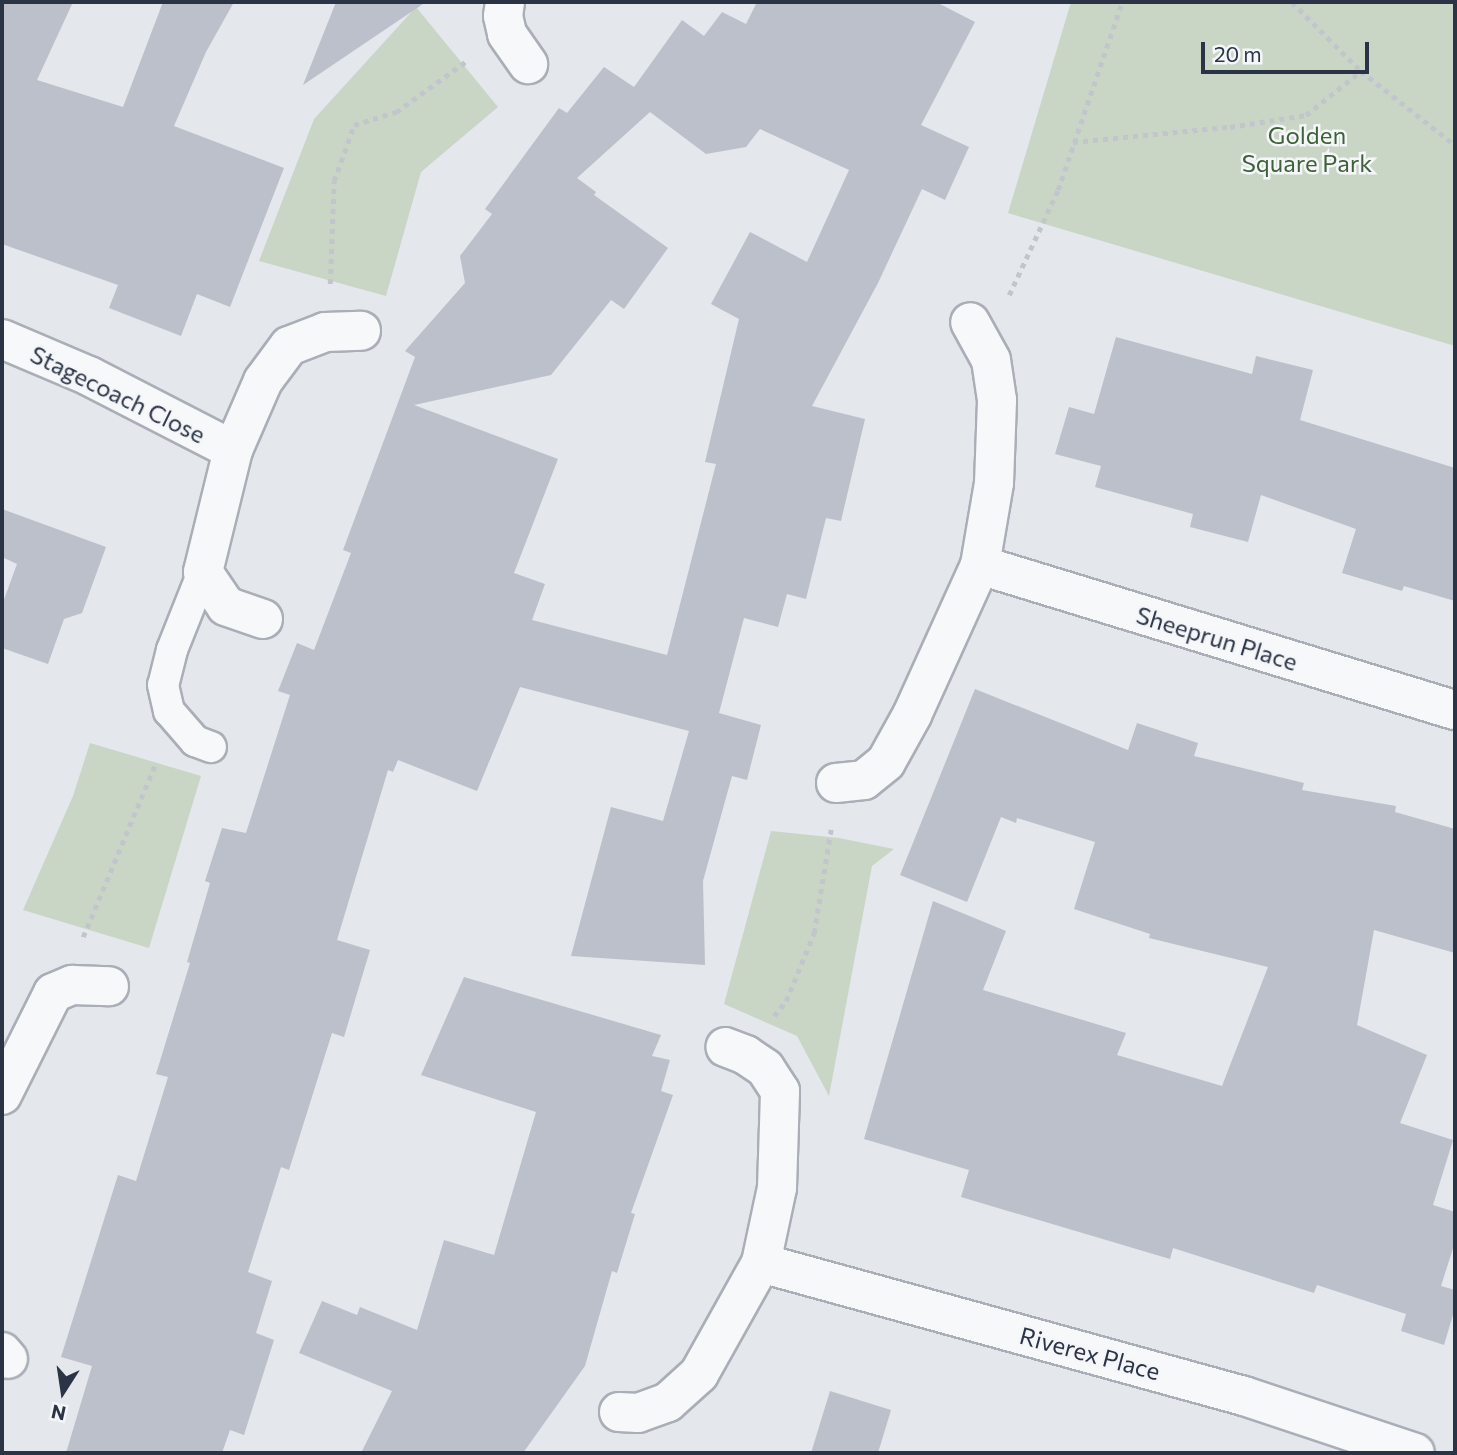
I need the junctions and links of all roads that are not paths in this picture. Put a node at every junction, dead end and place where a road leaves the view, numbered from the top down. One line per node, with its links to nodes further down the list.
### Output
1 (975, 331): 5 (street)
2 (343, 332): 4 (street, Stagecoach Close)
3 (2, 339): 4 (street, Stagecoach Close)
4 (233, 450): 6 (street, Stagecoach Close)
5 (980, 565): 8 (street, Sheeprun Place); 10 (street)
6 (203, 572): 7 (street); 9 (lane, Stagecoach Close)
7 (263, 619)
8 (1455, 710)
9 (211, 747)
10 (836, 783)
11 (91, 986): 13 (street)
12 (735, 1051): 14 (street)
13 (2, 1095)
14 (761, 1263): 15 (street); 16 (street, Riverex Place)
15 (619, 1412)
16 (1415, 1453)

